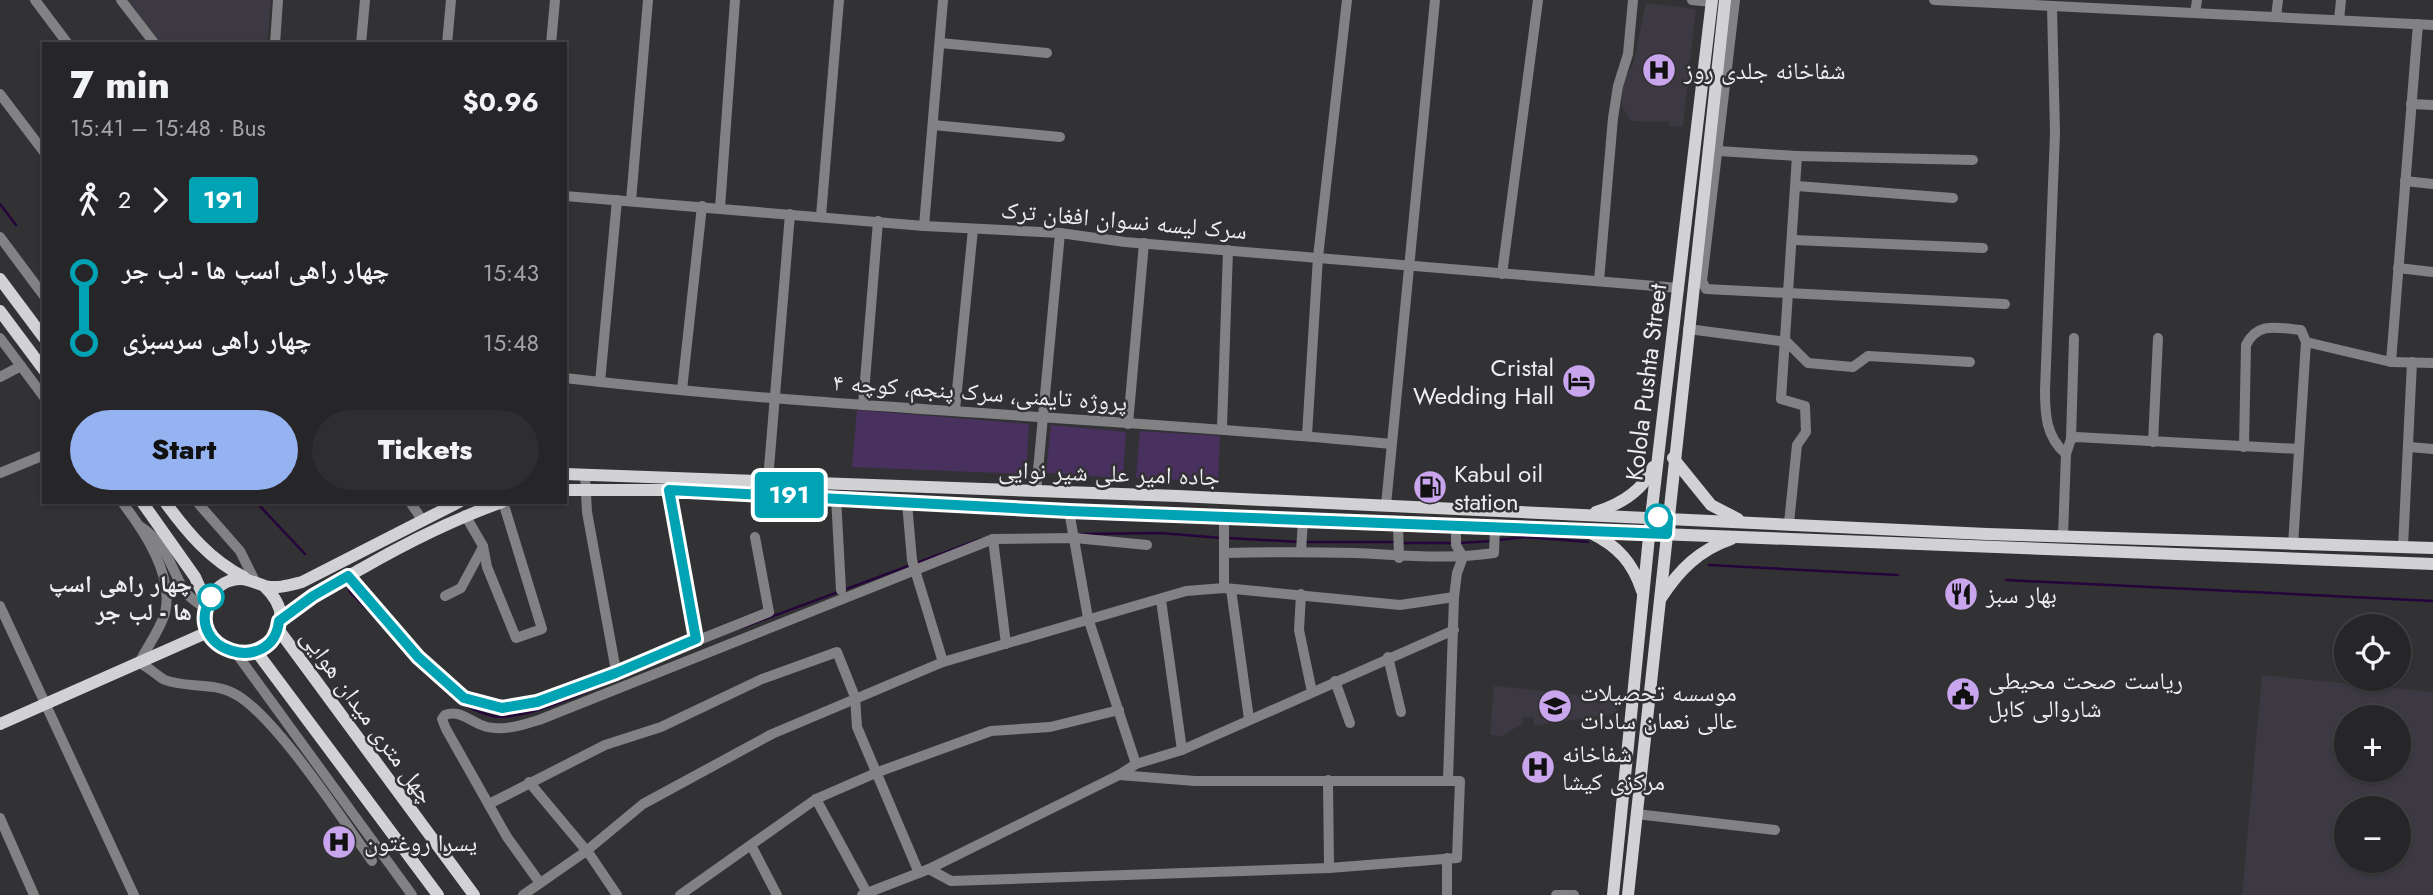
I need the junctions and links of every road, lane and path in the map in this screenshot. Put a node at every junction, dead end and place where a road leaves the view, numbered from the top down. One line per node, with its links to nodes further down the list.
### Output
1 (35, 0): 30 (street)
2 (121, 0): 31 (street)
3 (278, 0): 32 (street)
4 (365, 0): 33 (street)
5 (451, 0): 34 (street)
6 (555, 0): 35 (street)
7 (648, 0): 53 (street)
8 (735, 0): 55 (street)
9 (839, 0): 57 (street)
10 (943, 0): 36 (street)
11 (1347, 0): 67 (street)
12 (1435, 0): 68 (street)
13 (1538, 0): 71 (street)
14 (1633, 0): 73 (street)
15 (1692, 0): 21 (street)
16 (1735, 0): 44 (street)
17 (1934, 0): 22 (street)
18 (2197, 0): 25 (street)
19 (2278, 0): 26 (street)
20 (2342, 0): 27 (street)
21 (1717, 1): 74 (main road, Kolola Pushta Street); 79 (main road)
22 (2019, 2): 24 (street)
23 (2109, 4): 24 (street); 25 (street)
24 (2052, 7): 111 (street)
25 (2195, 13): 26 (street)
26 (2276, 17): 27 (street)
27 (2339, 20): 28 (street)
28 (2418, 24): 29 (street); 39 (street)
29 (2433, 25)
30 (66, 42)
31 (153, 42)
32 (275, 42)
33 (360, 42)
34 (447, 42)
35 (551, 42)
36 (940, 43): 37 (street); 41 (street)
37 (1047, 53)
38 (0, 94): 43 (street)
39 (2412, 104): 40 (street); 47 (street)
40 (2433, 105)
41 (933, 125): 42 (street); 59 (street)
42 (1060, 137)
43 (42, 149)
44 (1719, 151): 45 (street); 76 (street)
45 (1797, 156): 46 (street); 49 (street)
46 (1973, 160)
47 (2405, 181): 48 (street); 69 (street)
48 (2433, 184)
49 (1797, 186): 51 (street); 63 (street)
50 (567, 196): 52 (street, سرک لیسه نسوان افغان‌ ترک)
51 (1953, 198)
52 (617, 200): 53 (street, سرک لیسه نسوان افغان‌ ترک); 94 (street)
53 (631, 201): 54 (street, سرک لیسه نسوان افغان‌ ترک)
54 (702, 206): 55 (street, سرک لیسه نسوان افغان‌ ترک); 95 (street)
55 (720, 208): 56 (street, سرک لیسه نسوان افغان‌ ترک)
56 (790, 214): 57 (street, سرک لیسه نسوان افغان‌ ترک); 97 (street)
57 (821, 216): 58 (street, سرک لیسه نسوان افغان‌ ترک)
58 (878, 221): 59 (street, سرک لیسه نسوان افغان‌ ترک); 98 (street)
59 (924, 226): 60 (street, سرک لیسه نسوان افغان‌ ترک)
60 (972, 229): 61 (street, سرک لیسه نسوان افغان‌ ترک); 99 (street)
61 (1060, 233): 64 (street, سرک لیسه نسوان افغان‌ ترک); 100 (street)
62 (0, 237): 75 (street)
63 (1794, 240): 65 (street); 76 (street)
64 (1144, 243): 66 (street, سرک لیسه نسوان افغان‌ ترک); 101 (street)
65 (1983, 248)
66 (1228, 250): 67 (street, سرک لیسه نسوان افغان‌ ترک); 102 (street)
67 (1318, 257): 68 (street, سرک لیسه نسوان افغان‌ ترک); 103 (street)
68 (1408, 263): 71 (street, سرک لیسه نسوان افغان‌ ترک); 106 (street)
69 (2399, 268): 70 (street); 87 (street)
70 (2433, 272)
71 (1502, 274): 73 (street, سرک لیسه نسوان افغان‌ ترک)
72 (0, 279): 80 (main road)
73 (1599, 281): 74 (street, سرک لیسه نسوان افغان‌ ترک)
74 (1679, 288): 113 (main road, Kolola Pushta Street)
75 (42, 293)
76 (1789, 293): 77 (street); 84 (street)
77 (2005, 304)
78 (0, 311): 91 (main road)
79 (1688, 329): 84 (street); 114 (main road)
80 (42, 335)
81 (0, 338): 90 (street)
82 (2074, 338): 104 (street)
83 (2158, 338): 105 (street)
84 (1787, 342): 86 (street); 143 (street)
85 (2306, 342): 87 (street); 107 (street); 109 (street)
86 (1970, 362)
87 (2391, 362): 88 (street)
88 (2413, 362): 89 (street); 108 (street)
89 (2433, 363)
90 (21, 366): 92 (street); 96 (street)
91 (42, 367)
92 (0, 377)
93 (567, 378): 94 (street, پروژه تایمنی، سرک پنجم، کوچه ۴)
94 (600, 382): 95 (street, پروژه تایمنی، سرک پنجم، کوچه ۴)
95 (682, 390): 97 (street, پروژه تایمنی، سرک پنجم، کوچه ۴)
96 (42, 394)
97 (776, 399): 98 (street, پروژه تایمنی، سرک پنجم، کوچه ۴); 118 (street)
98 (863, 405): 99 (street, پروژه تایمنی، سرک پنجم، کوچه ۴)
99 (956, 410): 100 (street, پروژه تایمنی، سرک پنجم، کوچه ۴)
100 (1042, 417): 101 (street, پروژه تایمنی، سرک پنجم، کوچه ۴); 122 (street)
101 (1128, 424): 102 (street, پروژه تایمنی، سرک پنجم، کوچه ۴)
102 (1222, 427): 103 (street, پروژه تایمنی، سرک پنجم، کوچه ۴)
103 (1307, 435): 106 (street, پروژه تایمنی، سرک پنجم، کوچه ۴)
104 (2071, 439): 105 (street); 111 (street)
105 (2153, 442): 107 (street)
106 (1391, 444): 133 (street)
107 (2244, 447): 109 (street)
108 (2409, 447): 110 (street); 162 (street)
109 (2299, 449): 159 (street)
110 (2433, 449)
111 (2066, 454): 153 (street)
112 (42, 456): 115 (street)
113 (1658, 457): 136 (main road); 138 (main road, Kolola Pushta Street)
114 (1673, 458): 139 (main road); 142 (main road)
115 (0, 473)
116 (567, 474): 117 (main road, جاده امیر علی شیر نوایی)
117 (585, 475): 118 (main road, جاده امیر علی شیر نوایی); 119 (street)
118 (768, 480): 122 (main road, جاده امیر علی شیر نوایی)
119 (586, 490): 120 (main road); 121 (main road); 194 (street)
120 (669, 490): 123 (main road); 187 (street)
121 (567, 491)
122 (1036, 492): 133 (main road, جاده امیر علی شیر نوایی)
123 (836, 497): 124 (main road); 174 (street)
124 (907, 503): 134 (main road); 170 (street)
125 (124, 504): 146 (street)
126 (143, 504): 182 (main road)
127 (167, 504): 172 (main road)
128 (199, 504): 172 (street)
129 (411, 504): 141 (street)
130 (455, 504): 141 (main road)
131 (497, 504): 135 (main road)
132 (504, 504): 160 (street)
133 (1386, 505): 136 (main road, جاده امیر علی شیر نوایی)
134 (1069, 511): 137 (main road); 151 (street)
135 (465, 515): 160 (street); 171 (main road)
136 (1588, 515): 138 (main road, جاده امیر علی شیر نوایی)
137 (1224, 517): 140 (main road); 164 (street)
138 (1650, 517): 139 (main road, جاده امیر علی شیر نوایی); 149 (main road, Kolola Pushta Street)
139 (1668, 518): 142 (main road, جاده امیر علی شیر نوایی); 150 (main road)
140 (1303, 520): 144 (main road); 161 (street)
141 (423, 521): 172 (main road)
142 (1741, 521): 143 (main road, جاده امیر علی شیر نوایی)
143 (1789, 523): 153 (main road, جاده امیر علی شیر نوایی)
144 (1398, 524): 145 (main road); 168 (street)
145 (1456, 526): 147 (main road); 167 (street)
146 (141, 527): 182 (street); 193 (street)
147 (1495, 528): 148 (main road); 167 (street)
148 (1588, 532): 149 (main road); 178 (main road)
149 (1649, 533): 150 (main road); 178 (main road, Kolola Pushta Street)
150 (1667, 534): 152 (main road); 180 (main road)
151 (1074, 535): 155 (street); 158 (street); 183 (street)
152 (1741, 536): 165 (main road); 180 (main road)
153 (2063, 536): 156 (main road, جاده امیر علی شیر نوایی)
154 (755, 537): 187 (street)
155 (993, 539): 170 (street); 188 (street)
156 (2170, 541): 157 (main road, جاده امیر علی شیر نوایی); 165 (main road)
157 (2215, 543): 159 (main road, جاده امیر علی شیر نوایی); 166 (main road)
158 (1147, 545)
159 (2293, 545): 162 (main road, جاده امیر علی شیر نوایی)
160 (483, 546): 176 (street)
161 (1302, 546): 164 (street); 168 (street)
162 (2403, 547): 163 (main road, جاده امیر علی شیر نوایی)
163 (2433, 548)
164 (1226, 553): 173 (street)
165 (2169, 555): 166 (main road)
166 (2214, 556): 169 (main road)
167 (1463, 557): 168 (street); 177 (street)
168 (1399, 558)
169 (2433, 565)
170 (914, 566): 192 (street); 212 (street)
171 (348, 576): 184 (main road); 194 (street)
172 (256, 582): 182 (main road); 184 (main road)
173 (1227, 588): 175 (street); 179 (street); 201 (street)
174 (841, 590)
175 (1301, 594): 177 (street); 196 (street)
176 (445, 596)
177 (1454, 597): 185 (street)
178 (1644, 598): 237 (main road, Kolola Pushta Street)
179 (1161, 600): 183 (street); 204 (street)
180 (1659, 601): 213 (main road)
181 (0, 606): 198 (street)
182 (206, 606): 186 (main road)
183 (1088, 618): 188 (street); 199 (street)
184 (279, 625): 189 (main road); 229 (main road, چهل متری میدان هوایی)
185 (1454, 630): 191 (street); 209 (street)
186 (208, 632): 190 (main road); 193 (main road)
187 (696, 639): 194 (street)
188 (1006, 644): 192 (street)
189 (256, 651): 190 (main road); 228 (main road)
190 (236, 653): 215 (street)
191 (1388, 657): 195 (street); 200 (street)
192 (943, 662): 197 (street)
193 (139, 663): 198 (main road); 215 (street)
194 (616, 671)
195 (1335, 681): 196 (street); 202 (street)
196 (1312, 692): 201 (street)
197 (855, 697): 206 (street); 210 (street); 218 (street)
198 (45, 704): 203 (main road); 226 (street)
199 (1119, 710): 205 (street); 206 (street)
200 (1401, 712)
201 (1250, 719): 204 (street)
202 (1350, 723)
203 (0, 724)
204 (1182, 750): 205 (street)
205 (1136, 764): 207 (street)
206 (878, 772): 211 (street); 222 (street)
207 (1119, 775): 208 (street); 222 (street)
208 (1328, 780): 209 (street); 221 (street)
209 (1448, 780): 219 (street)
210 (529, 782): 212 (street); 218 (street)
211 (816, 799): 217 (street); 224 (street)
212 (489, 804): 223 (street)
213 (1636, 814): 216 (street); 238 (main road)
214 (0, 818): 225 (street)
215 (353, 825): 220 (street); 227 (street)
216 (1775, 830)
217 (752, 847): 232 (street); 233 (street)
218 (585, 852): 223 (street); 231 (street)
219 (1447, 858): 221 (street); 234 (street)
220 (372, 861)
221 (1329, 869): 222 (street)
222 (924, 871): 224 (street)
223 (540, 883): 230 (street)
224 (864, 894)
225 (34, 895)
226 (134, 895)
227 (412, 895)
228 (438, 895)
229 (474, 895)
230 (523, 895)
231 (617, 895)
232 (680, 895)
233 (777, 895)
234 (1447, 895)
235 (1556, 895): 236 (street)
236 (1574, 895)
237 (1613, 895)
238 (1628, 895)

